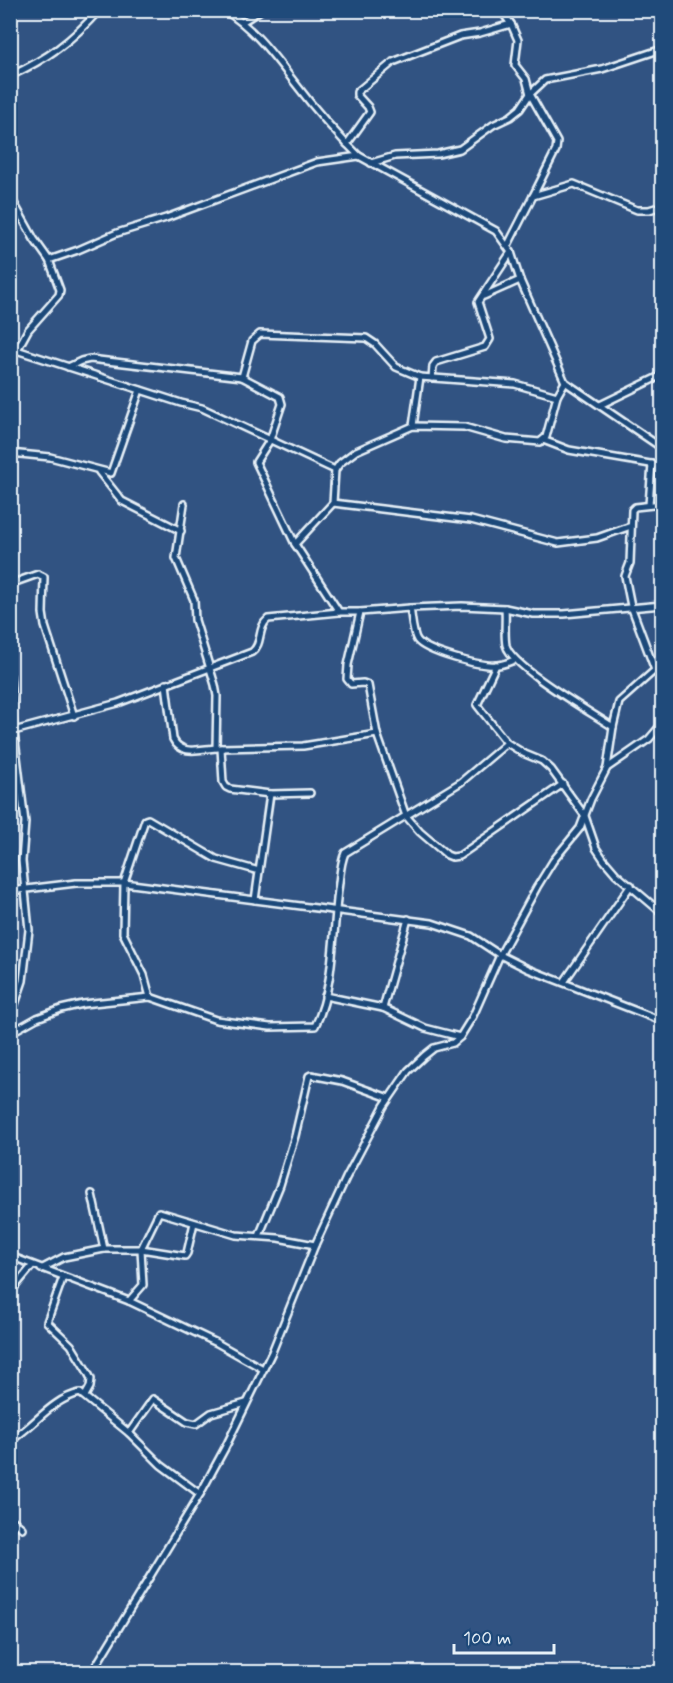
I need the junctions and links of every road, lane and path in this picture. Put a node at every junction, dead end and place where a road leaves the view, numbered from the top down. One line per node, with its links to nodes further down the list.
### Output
1 (99, 10): 8 (street)
2 (224, 10): 5 (street)
3 (261, 10): 5 (street)
4 (501, 10): 6 (street)
5 (242, 22): 10 (street)
6 (511, 24): 9 (street); 10 (street)
7 (663, 49): 9 (street)
8 (10, 76)
9 (530, 94): 12 (street); 13 (street)
10 (346, 144): 11 (street)
11 (359, 156): 12 (street); 18 (street)
12 (371, 163): 16 (street)
13 (533, 195): 15 (street); 16 (street)
14 (10, 196): 18 (street)
15 (663, 206)
16 (508, 245): 17 (street)
17 (511, 252): 19 (street); 20 (street)
18 (49, 260): 21 (street)
19 (520, 280): 20 (street); 27 (street)
20 (483, 297): 26 (street)
21 (14, 349): 22 (street)
22 (69, 367): 24 (street); 28 (street)
23 (663, 375): 30 (street)
24 (242, 377): 25 (street); 32 (street)
25 (420, 377): 26 (street); 31 (street)
26 (432, 378): 29 (street)
27 (566, 382): 29 (street); 30 (street)
28 (140, 390): 32 (street); 39 (street)
29 (556, 396): 33 (street)
30 (600, 405): 34 (street)
31 (413, 426): 33 (street); 38 (street)
32 (270, 440): 38 (street); 46 (street)
33 (543, 440): 36 (street)
34 (663, 448)
35 (10, 453): 39 (street)
36 (652, 464): 37 (street); 43 (street)
37 (663, 466)
38 (335, 470): 40 (street)
39 (98, 471): 45 (street)
40 (333, 502): 44 (street); 46 (street)
41 (183, 504): 45 (street)
42 (663, 504): 43 (street)
43 (649, 505): 44 (street)
44 (631, 526): 49 (street)
45 (181, 531): 56 (street)
46 (295, 544): 52 (street)
47 (10, 584): 61 (street)
48 (663, 605): 49 (street)
49 (631, 606): 51 (street); 57 (street)
50 (410, 608): 51 (street); 53 (street); 55 (street)
51 (505, 608): 54 (street)
52 (339, 612): 53 (street); 56 (street)
53 (360, 612): 65 (street)
54 (514, 660): 55 (street); 63 (street)
55 (496, 665): 66 (street)
56 (210, 668): 60 (street); 67 (street)
57 (655, 669): 59 (street); 63 (street)
58 (10, 676): 64 (street)
59 (663, 680)
60 (166, 684): 61 (street); 67 (street)
61 (74, 716): 64 (street)
62 (663, 724): 68 (street)
63 (613, 727): 68 (street)
64 (12, 732): 77 (street)
65 (378, 734): 67 (street); 72 (street)
66 (507, 743): 69 (street); 72 (street)
67 (219, 748): 71 (street)
68 (607, 768): 73 (street)
69 (563, 784): 72 (street); 73 (street)
70 (310, 793): 71 (street)
71 (270, 794): 74 (street)
72 (406, 816): 80 (street)
73 (585, 816): 76 (street); 83 (street)
74 (259, 871): 75 (street); 79 (street)
75 (123, 883): 77 (street); 79 (street); 86 (street)
76 (631, 885): 81 (street); 84 (street)
77 (27, 890): 78 (street); 88 (street)
78 (10, 891)
79 (255, 900): 80 (street)
80 (336, 910): 82 (street); 85 (street)
81 (663, 912)
82 (408, 919): 83 (street); 87 (street)
83 (500, 955): 84 (street); 91 (street)
84 (564, 982): 89 (street)
85 (325, 996): 86 (street); 87 (street)
86 (150, 997): 90 (street)
87 (383, 1008): 91 (street)
88 (10, 1018)
89 (663, 1021)
90 (10, 1033)
91 (460, 1037): 92 (street)
92 (389, 1098): 95 (street); 96 (street)
93 (92, 1194): 98 (street)
94 (194, 1223): 95 (street); 97 (street); 97 (street)
95 (259, 1236): 96 (street)
96 (315, 1245): 105 (street)
97 (141, 1249): 98 (street); 103 (street)
98 (104, 1250): 101 (street)
99 (10, 1256): 100 (street)
100 (32, 1266): 101 (street); 104 (street)
101 (41, 1269): 102 (street)
102 (63, 1276): 103 (street); 106 (street)
103 (129, 1301): 105 (street)
104 (10, 1302)
105 (263, 1369): 107 (street)
106 (85, 1396): 108 (street); 109 (street)
107 (246, 1403): 108 (street); 110 (street)
108 (129, 1433): 110 (street)
109 (10, 1441)
110 (200, 1494): 113 (street)
111 (10, 1518): 112 (street)
112 (21, 1528)
113 (92, 1672)

